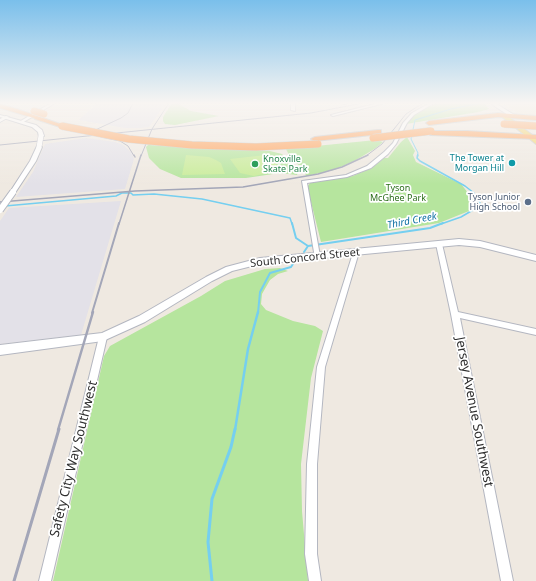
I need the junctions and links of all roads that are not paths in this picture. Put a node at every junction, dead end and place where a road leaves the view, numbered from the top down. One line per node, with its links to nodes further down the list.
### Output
1 (39, 130): 12 (street, bridge)
2 (91, 130): 11 (highway, bridge)
3 (401, 130): 14 (street)
4 (408, 130): 9 (highway)
5 (419, 130): 9 (highway, bridge)
6 (446, 130): 10 (highway)
7 (523, 130): 10 (main road)
8 (526, 130): 10 (main road)
9 (377, 133): 11 (highway); 11 (highway)
10 (534, 138)
11 (316, 141)
12 (0, 210)
13 (439, 244): 15 (street, South Concord Street); 16 (street, South Concord Street); 17 (street, Jersey Avenue Southwest)
14 (316, 249): 15 (street, South Concord Street); 19 (street, South Concord Street)
15 (356, 252): 22 (street)
16 (536, 258)
17 (455, 314): 18 (street); 23 (street, Jersey Avenue Southwest)
18 (536, 332)
19 (103, 337): 20 (street, South Concord Street); 21 (street, Safety City Way Southwest)
20 (0, 350)
21 (45, 581)
22 (315, 581)
23 (507, 581)

